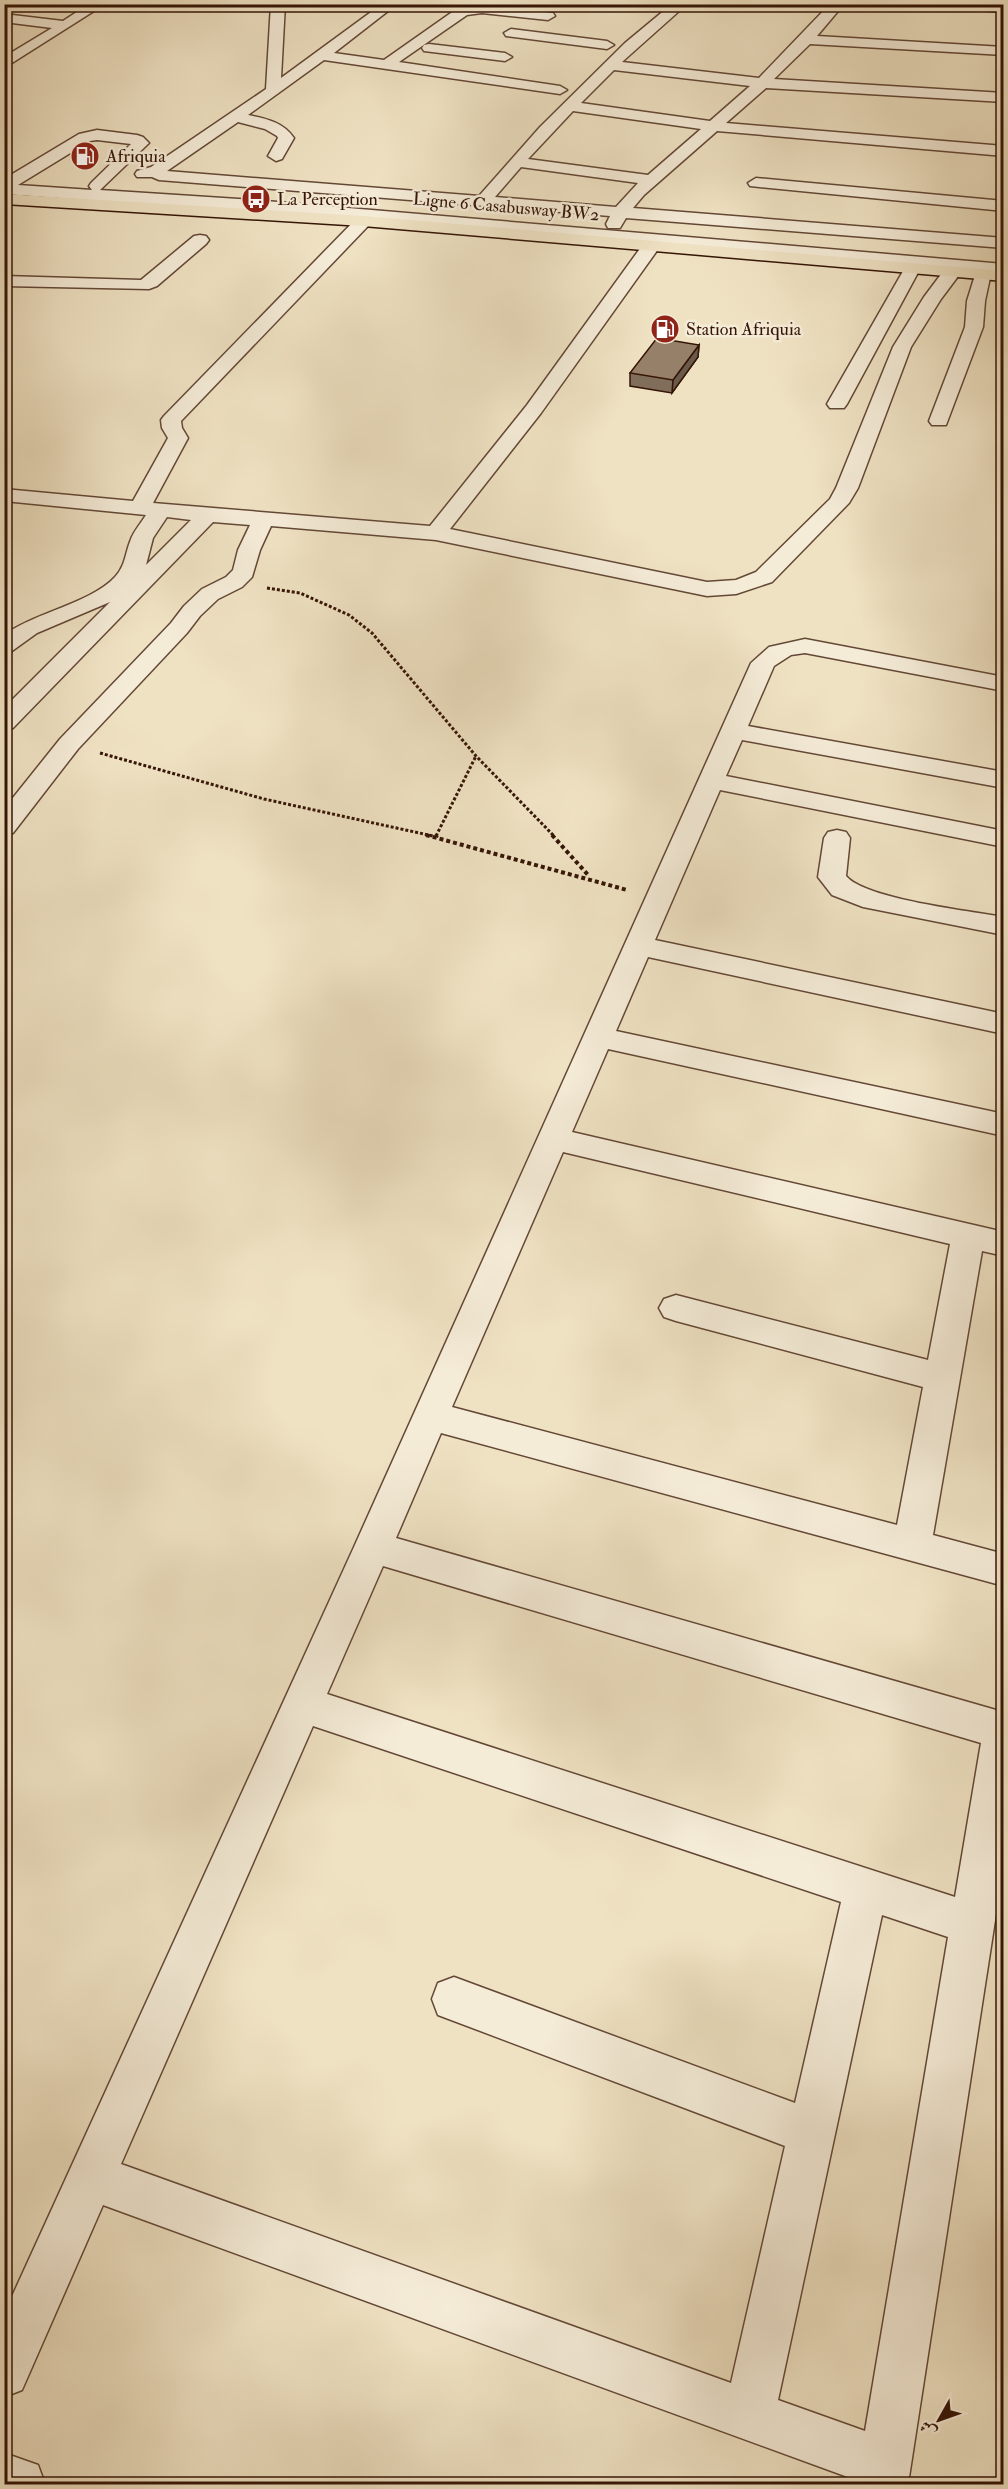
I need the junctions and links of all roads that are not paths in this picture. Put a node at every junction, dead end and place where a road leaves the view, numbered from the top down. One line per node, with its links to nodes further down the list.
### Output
1 (99, 4): 10 (street)
2 (278, 4): 26 (street)
3 (391, 4): 17 (street)
4 (681, 4): 22 (street)
5 (838, 4): 13 (street)
6 (950, 4): 7 (street)
7 (1004, 8)
8 (548, 16): 15 (street)
9 (4, 18): 10 (street)
10 (66, 25): 20 (street)
11 (511, 33): 14 (street)
12 (619, 35): 14 (street)
13 (806, 40): 16 (street); 24 (street)
14 (607, 45): 19 (street)
15 (411, 46): 18 (street); 21 (street)
16 (1004, 51)
17 (321, 55): 21 (street); 26 (street)
18 (505, 57)
19 (591, 60)
20 (4, 64)
21 (387, 64): 29 (street)
22 (612, 65): 23 (street); 30 (street)
23 (684, 73): 24 (street); 25 (street)
24 (762, 83): 27 (street); 33 (street)
25 (666, 87)
26 (273, 91): 32 (street)
27 (1004, 98)
28 (648, 101): 31 (street)
29 (544, 104)
30 (569, 106): 31 (street); 36 (street)
31 (631, 115): 33 (street)
32 (234, 117): 35 (street); 44 (street)
33 (713, 126): 34 (street); 40 (street)
34 (1004, 151)
35 (276, 156)
36 (517, 162): 40 (street); 46 (street)
37 (38, 166): 38 (street); 39 (street); 43 (street)
38 (69, 169)
39 (93, 178): 43 (main road); 44 (main road)
40 (650, 180): 48 (street)
41 (756, 183): 47 (street)
42 (471, 184): 45 (street)
43 (6, 188): 44 (main road)
44 (136, 192): 45 (street); 48 (main road); 49 (main road); 54 (street, Ligne 6 Casabusway BW2)
45 (459, 198): 46 (street)
46 (484, 200): 48 (street)
47 (1004, 206)
48 (618, 218): 51 (street); 53 (main road)
49 (363, 221): 52 (main road); 63 (street)
50 (200, 240): 59 (street)
51 (1004, 243)
52 (652, 245): 55 (main road); 66 (street)
53 (1004, 255)
54 (1004, 267)
55 (913, 268): 56 (main road); 60 (street)
56 (953, 271): 57 (main road); 66 (street)
57 (983, 274): 58 (main road); 61 (street)
58 (1004, 276)
59 (4, 281)
60 (837, 404)
61 (939, 421)
62 (4, 495): 63 (street)
63 (149, 510): 64 (street); 67 (street)
64 (208, 515): 65 (street); 69 (street)
65 (264, 519): 66 (street); 73 (street)
66 (436, 533)
67 (4, 646)
68 (1004, 684): 70 (street)
69 (4, 723)
70 (733, 731): 71 (street); 72 (street)
71 (1004, 780)
72 (711, 781): 75 (street); 77 (street)
73 (4, 827)
74 (837, 838): 76 (street)
75 (1004, 839)
76 (1004, 926)
77 (639, 946): 78 (street); 79 (street)
78 (1004, 1024)
79 (598, 1037): 80 (street); 81 (street)
80 (1004, 1125)
81 (553, 1139): 82 (street); 86 (street)
82 (968, 1236): 83 (street); 85 (street)
83 (1004, 1244)
84 (676, 1308): 85 (street)
85 (942, 1378): 87 (street)
86 (431, 1416): 87 (street); 88 (street)
87 (912, 1545): 89 (street)
88 (373, 1548): 90 (street); 91 (street)
89 (1004, 1570)
90 (303, 1704): 92 (street); 96 (street)
91 (1003, 1729): 93 (street)
92 (866, 1889): 93 (street); 95 (street)
93 (972, 1924): 99 (street)
94 (454, 1999): 95 (street)
95 (812, 2133): 98 (street)
96 (92, 2177): 97 (street); 98 (street)
97 (4, 2372)
98 (749, 2415): 99 (street)
99 (883, 2474)
100 (4, 2479): 101 (street)
101 (19, 2484)

